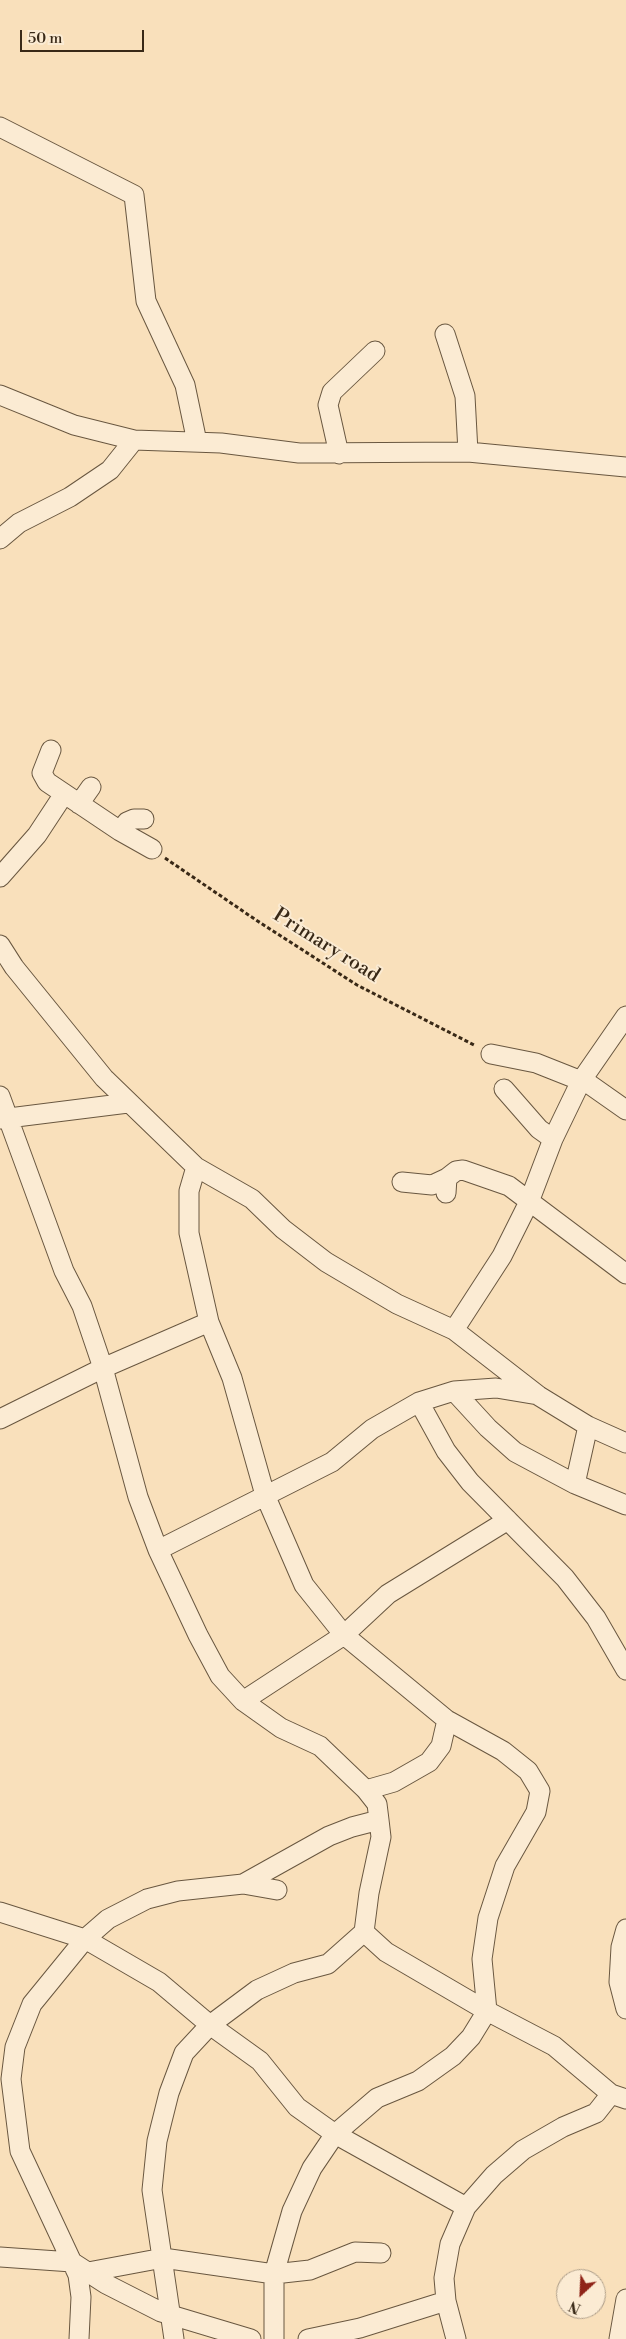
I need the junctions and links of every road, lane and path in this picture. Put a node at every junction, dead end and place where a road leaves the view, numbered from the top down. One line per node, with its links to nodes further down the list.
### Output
1 (0, 127): 6 (street)
2 (445, 334): 7 (street)
3 (375, 351): 8 (street)
4 (0, 395): 5 (street)
5 (134, 440): 6 (street); 10 (street)
6 (197, 442): 8 (street)
7 (468, 452): 8 (street); 9 (street)
8 (340, 454)
9 (626, 467)
10 (0, 539)
11 (51, 750): 13 (street)
12 (91, 787): 13 (street)
13 (72, 799): 15 (street); 17 (street)
14 (144, 819): 15 (street)
15 (120, 831): 16 (street)
16 (152, 850): 20 (path, Primary road)
17 (0, 877)
18 (0, 945): 24 (street)
19 (626, 1016): 21 (street)
20 (491, 1054): 21 (street)
21 (581, 1081): 25 (street); 27 (street)
22 (504, 1089): 27 (street)
23 (0, 1096): 26 (street)
24 (128, 1103): 26 (street); 28 (street)
25 (626, 1110)
26 (4, 1119): 34 (street)
27 (553, 1139): 30 (street)
28 (196, 1167): 32 (street); 33 (street)
29 (402, 1182): 30 (street)
30 (529, 1202): 31 (street); 33 (street)
31 (626, 1274)
32 (209, 1322): 34 (street); 42 (street)
33 (454, 1330): 36 (street)
34 (103, 1368): 38 (street); 45 (street)
35 (454, 1391): 36 (street); 37 (street); 41 (street)
36 (539, 1396): 39 (street)
37 (419, 1402): 42 (street); 44 (street)
38 (0, 1419)
39 (588, 1426): 40 (street); 41 (street)
40 (626, 1443)
41 (575, 1484): 43 (street)
42 (265, 1495): 45 (street); 46 (street)
43 (626, 1505)
44 (508, 1520): 46 (street); 47 (street)
45 (158, 1550): 48 (street)
46 (344, 1635): 48 (street); 49 (street)
47 (626, 1670)
48 (243, 1701): 50 (street)
49 (447, 1720): 50 (street); 59 (street)
50 (366, 1790): 51 (street)
51 (379, 1820): 52 (street); 56 (street)
52 (243, 1884): 53 (street); 57 (street)
53 (277, 1890)
54 (0, 1912): 57 (street)
55 (626, 1929): 58 (street)
56 (364, 1932): 59 (street); 60 (street)
57 (85, 1939): 60 (street); 67 (street)
58 (626, 2009)
59 (486, 2010): 61 (street); 62 (street)
60 (210, 2025): 62 (street); 66 (street)
61 (619, 2096): 63 (street)
62 (335, 2134): 63 (street); 69 (street)
63 (466, 2207): 71 (street)
64 (381, 2253): 69 (street)
65 (0, 2257): 67 (street)
66 (162, 2258): 68 (street); 69 (street); 72 (street)
67 (72, 2262): 68 (street); 73 (street)
68 (88, 2272): 72 (street)
69 (274, 2274): 76 (street)
70 (626, 2299): 79 (street)
71 (446, 2301): 77 (street); 78 (street)
72 (172, 2314): 74 (street); 75 (street)
73 (78, 2339)
74 (174, 2339)
75 (251, 2339)
76 (274, 2339)
77 (308, 2339)
78 (456, 2339)
79 (619, 2339)

